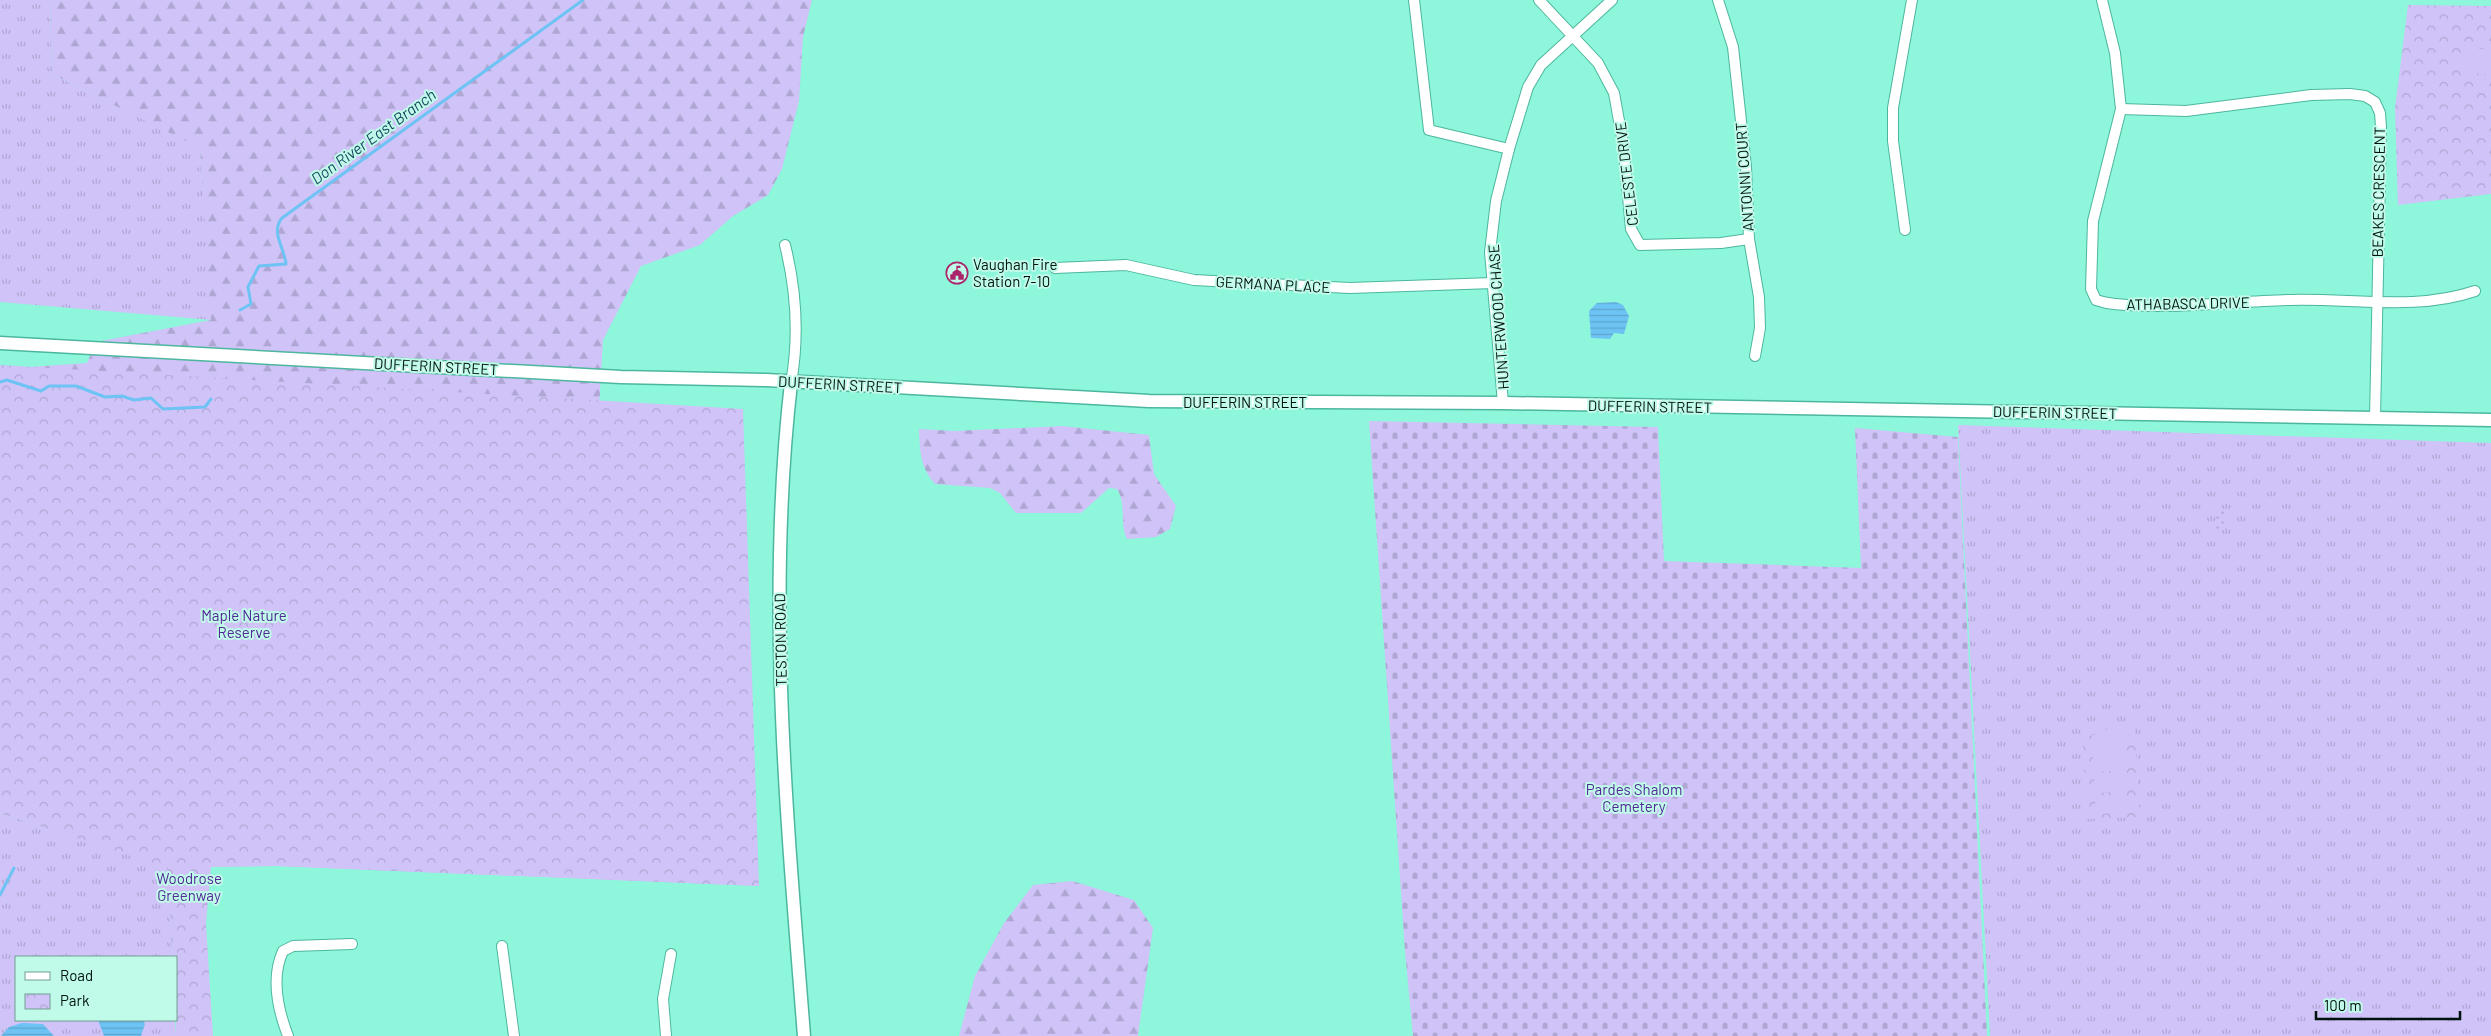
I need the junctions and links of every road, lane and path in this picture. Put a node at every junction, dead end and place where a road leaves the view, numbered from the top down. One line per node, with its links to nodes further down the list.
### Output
1 (1414, 0): 9 (street)
2 (1539, 0): 7 (street)
3 (1612, 0): 7 (street, HUNTERWOOD CHASE)
4 (1718, 0): 11 (street, ANTONNI COURT)
5 (1912, 0): 10 (street)
6 (2102, 0): 8 (street, ATHABASCA DRIVE)
7 (1573, 36): 9 (street, HUNTERWOOD CHASE); 11 (street, CELESTE DRIVE)
8 (2121, 109): 16 (street, BEAKES CRESCENT); 16 (street, ATHABASCA DRIVE)
9 (1509, 150): 14 (street, HUNTERWOOD CHASE)
10 (1905, 230)
11 (1749, 239): 18 (street, ANTONNI COURT)
12 (785, 245): 19 (street, TESTON ROAD)
13 (1055, 268): 14 (street, GERMANA PLACE)
14 (1493, 283): 20 (street, HUNTERWOOD CHASE)
15 (2475, 291): 16 (street)
16 (2376, 301): 21 (street, BEAKES CRESCENT)
17 (0, 343): 19 (main road, DUFFERIN STREET)
18 (1756, 356)
19 (791, 383): 20 (main road, DUFFERIN STREET); 29 (main road, TESTON ROAD)
20 (1504, 403): 21 (main road, DUFFERIN STREET)
21 (2375, 419): 22 (main road, DUFFERIN STREET)
22 (2491, 420)
23 (352, 944): 26 (street)
24 (502, 946): 27 (street)
25 (671, 954): 28 (street)
26 (288, 1036)
27 (514, 1036)
28 (666, 1036)
29 (804, 1036)

